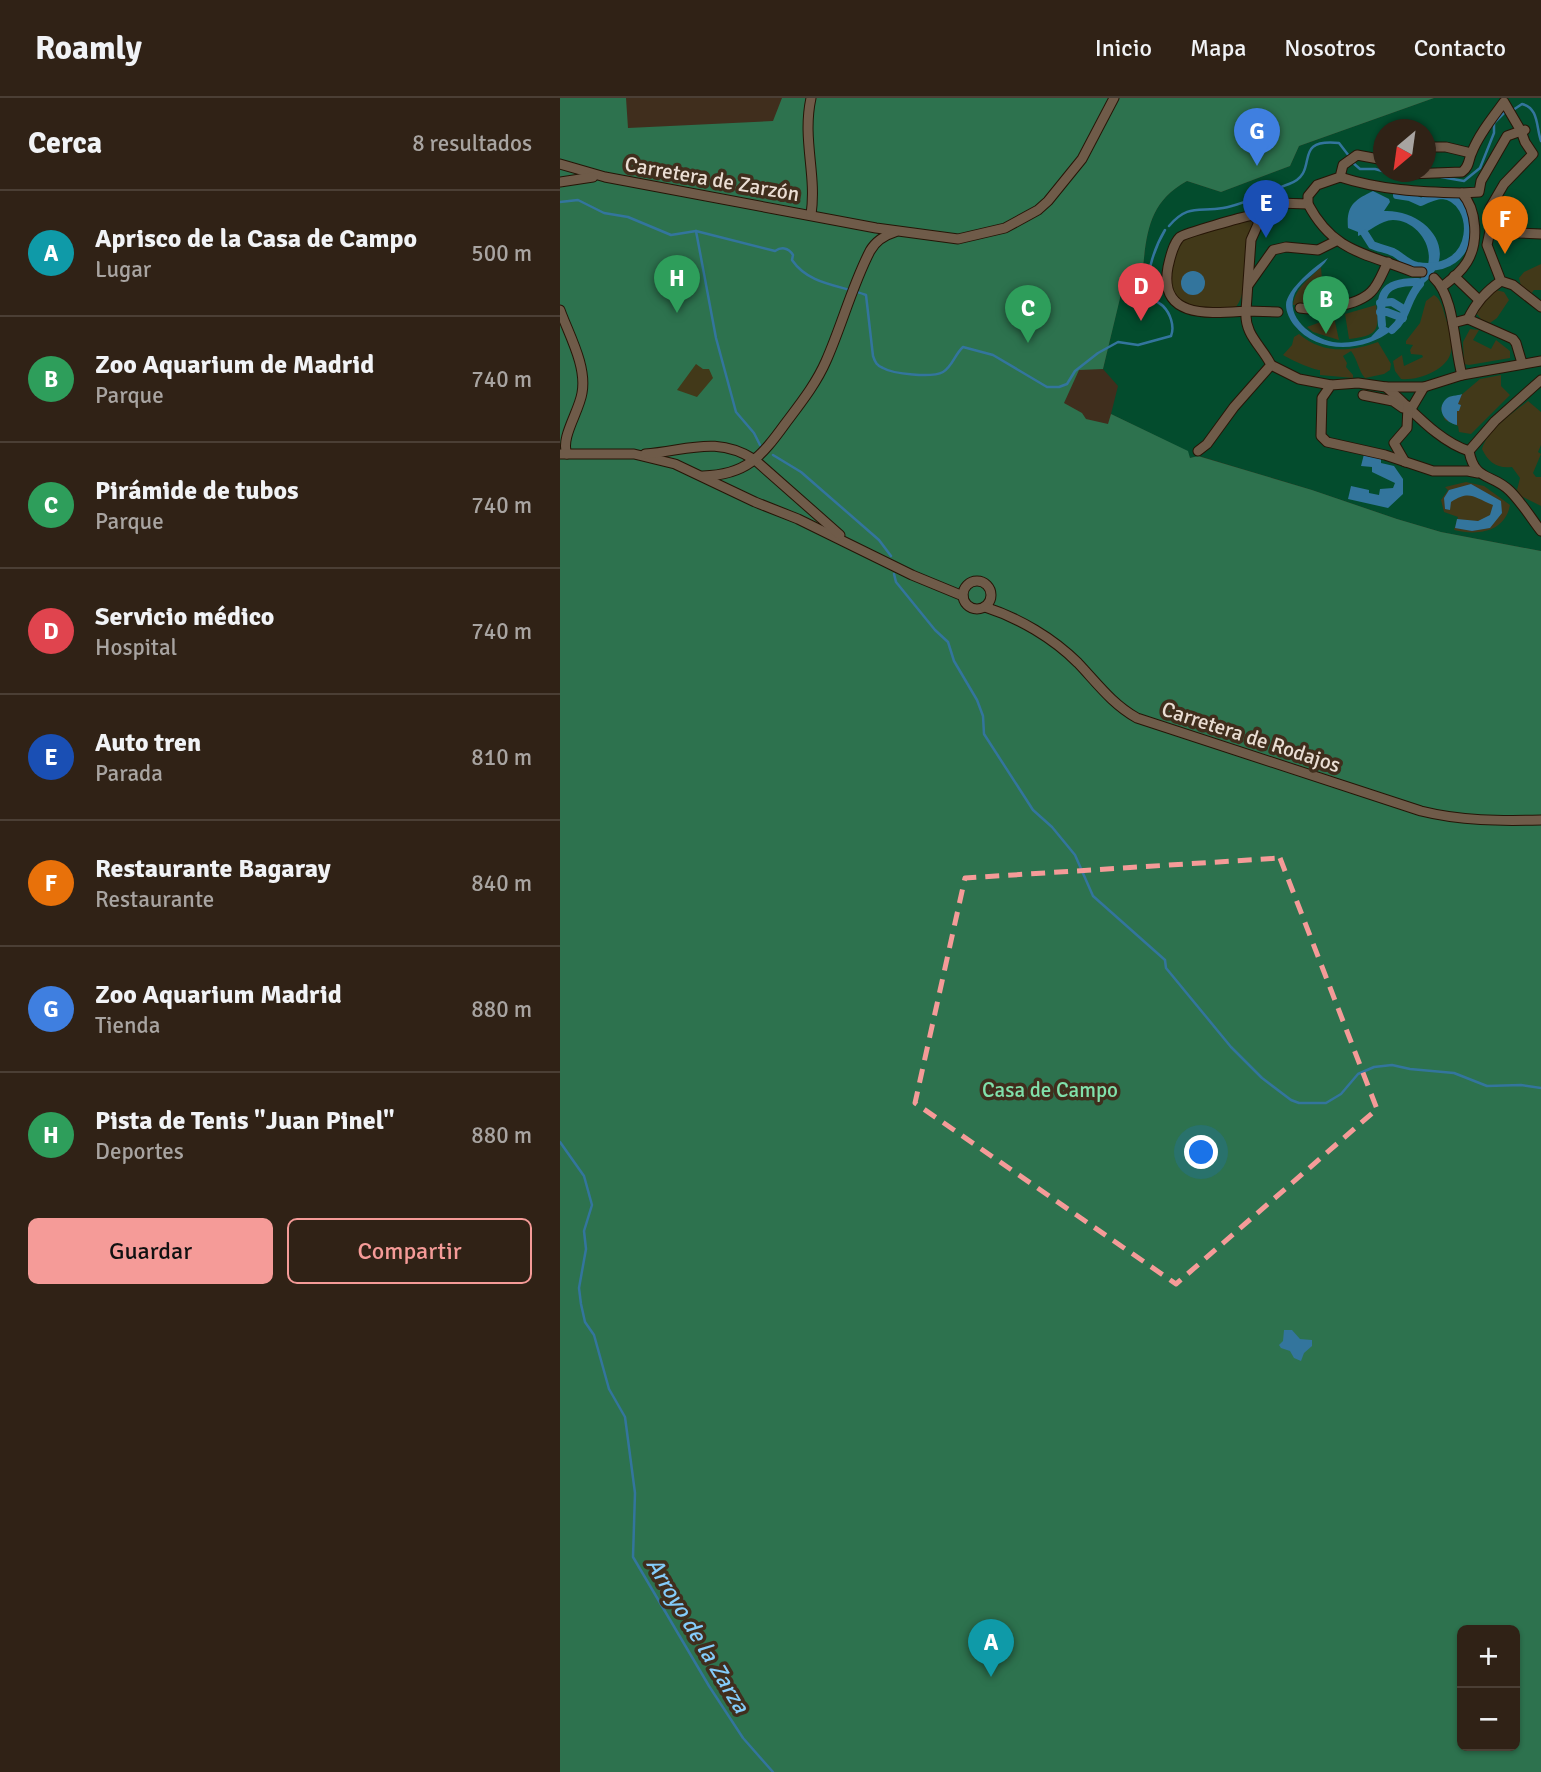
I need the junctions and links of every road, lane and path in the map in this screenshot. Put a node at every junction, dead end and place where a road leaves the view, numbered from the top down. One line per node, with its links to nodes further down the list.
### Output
1 (811, 98): 17 (street)
2 (1114, 98): 22 (street, Carretera de Zarzón)
3 (1524, 130): 5 (street); 6 (street); 13 (street)
4 (1436, 147): 5 (street)
5 (1471, 153): 9 (street)
6 (1537, 156): 16 (street)
7 (1373, 158): 11 (street)
8 (560, 164): 10 (street, Carretera de Zarzón)
9 (1436, 173)
10 (605, 177): 12 (street); 17 (street, Carretera de Zarzón)
11 (1340, 177): 14 (street); 15 (street)
12 (560, 182)
13 (1479, 192): 14 (street); 16 (street)
14 (1462, 193): 28 (street)
15 (1308, 204): 18 (street); 24 (street)
16 (1490, 208): 19 (street)
17 (811, 215): 20 (street, Carretera de Zarzón)
18 (1259, 222): 31 (street); 37 (street)
19 (1492, 222): 23 (street); 30 (street)
20 (858, 225): 21 (street, Carretera de Zarzón); 25 (street)
21 (876, 228): 22 (street, Carretera de Zarzón); 25 (street)
22 (898, 232): 25 (street)
23 (1541, 233)
24 (1336, 242): 26 (street); 31 (street)
25 (873, 247): 58 (street)
26 (1388, 262): 27 (street); 35 (street)
27 (1422, 272)
28 (1454, 276): 32 (street); 33 (street)
29 (1434, 278): 32 (street)
30 (1501, 281): 33 (street); 34 (street)
31 (1249, 284): 37 (street)
32 (1443, 286): 40 (street)
33 (1479, 300): 39 (street)
34 (1541, 307)
35 (1300, 308)
36 (560, 310): 53 (street)
37 (1246, 311): 38 (street); 43 (street)
38 (1278, 312)
39 (1468, 319): 40 (street); 42 (street)
40 (1453, 323): 44 (street)
41 (1541, 360): 42 (street)
42 (1522, 363): 44 (street)
43 (1271, 365): 46 (street); 54 (street)
44 (1462, 375): 49 (street)
45 (1541, 380): 55 (street)
46 (1312, 382): 47 (street); 51 (street)
47 (1331, 384): 48 (street); 51 (street)
48 (1386, 387): 49 (street); 52 (street)
49 (1424, 387): 52 (street)
50 (1363, 395): 52 (street)
51 (1322, 398): 59 (street)
52 (1409, 409): 55 (street); 59 (street)
53 (564, 435): 56 (street)
54 (1198, 451)
55 (1469, 451): 60 (street)
56 (564, 454): 57 (street)
57 (634, 454): 58 (street); 61 (street)
58 (755, 460): 61 (street); 63 (street)
59 (1405, 463): 60 (street)
60 (1478, 473): 62 (street)
61 (698, 475): 63 (street)
62 (1541, 531)
63 (852, 545): 64 (street)
64 (963, 596): 65 (street); 65 (street)
65 (985, 607): 66 (street, Carretera de Rodajos)
66 (1541, 820)

